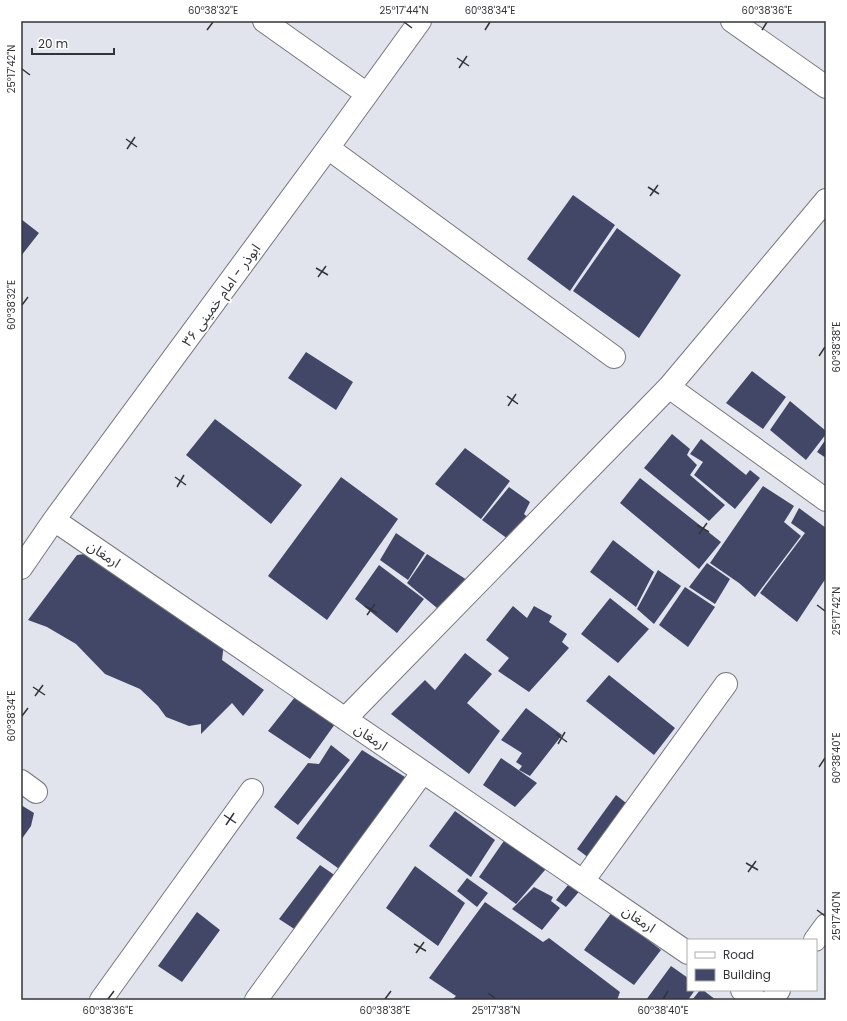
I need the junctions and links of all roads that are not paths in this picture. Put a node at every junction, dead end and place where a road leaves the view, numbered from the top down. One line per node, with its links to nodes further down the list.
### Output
1 (264, 21): 5 (street)
2 (420, 21): 5 (street, ابوذر - امام خمینی ۳۶)
3 (732, 21): 4 (street)
4 (826, 87)
5 (367, 94): 6 (street, ابوذر - امام خمینی ۳۶)
6 (328, 148): 8 (street); 11 (street, ابوذر - امام خمینی ۳۶)
7 (826, 200): 9 (street)
8 (614, 357)
9 (669, 387): 10 (street); 14 (street)
10 (826, 500)
11 (54, 520): 12 (street, ابوذر - امام خمینی ۳۶); 14 (street, ارمغان)
12 (21, 568)
13 (726, 684): 17 (street)
14 (345, 719): 15 (street, ارمغان)
15 (422, 772): 17 (street, ارمغان); 24 (street)
16 (252, 790): 23 (street)
17 (583, 881): 20 (street, ارمغان)
18 (826, 925): 19 (street)
19 (816, 939)
20 (687, 952)
21 (743, 991): 25 (street)
22 (778, 991): 26 (street)
23 (101, 1000)
24 (256, 1000)
25 (756, 1000)
26 (772, 1000)

